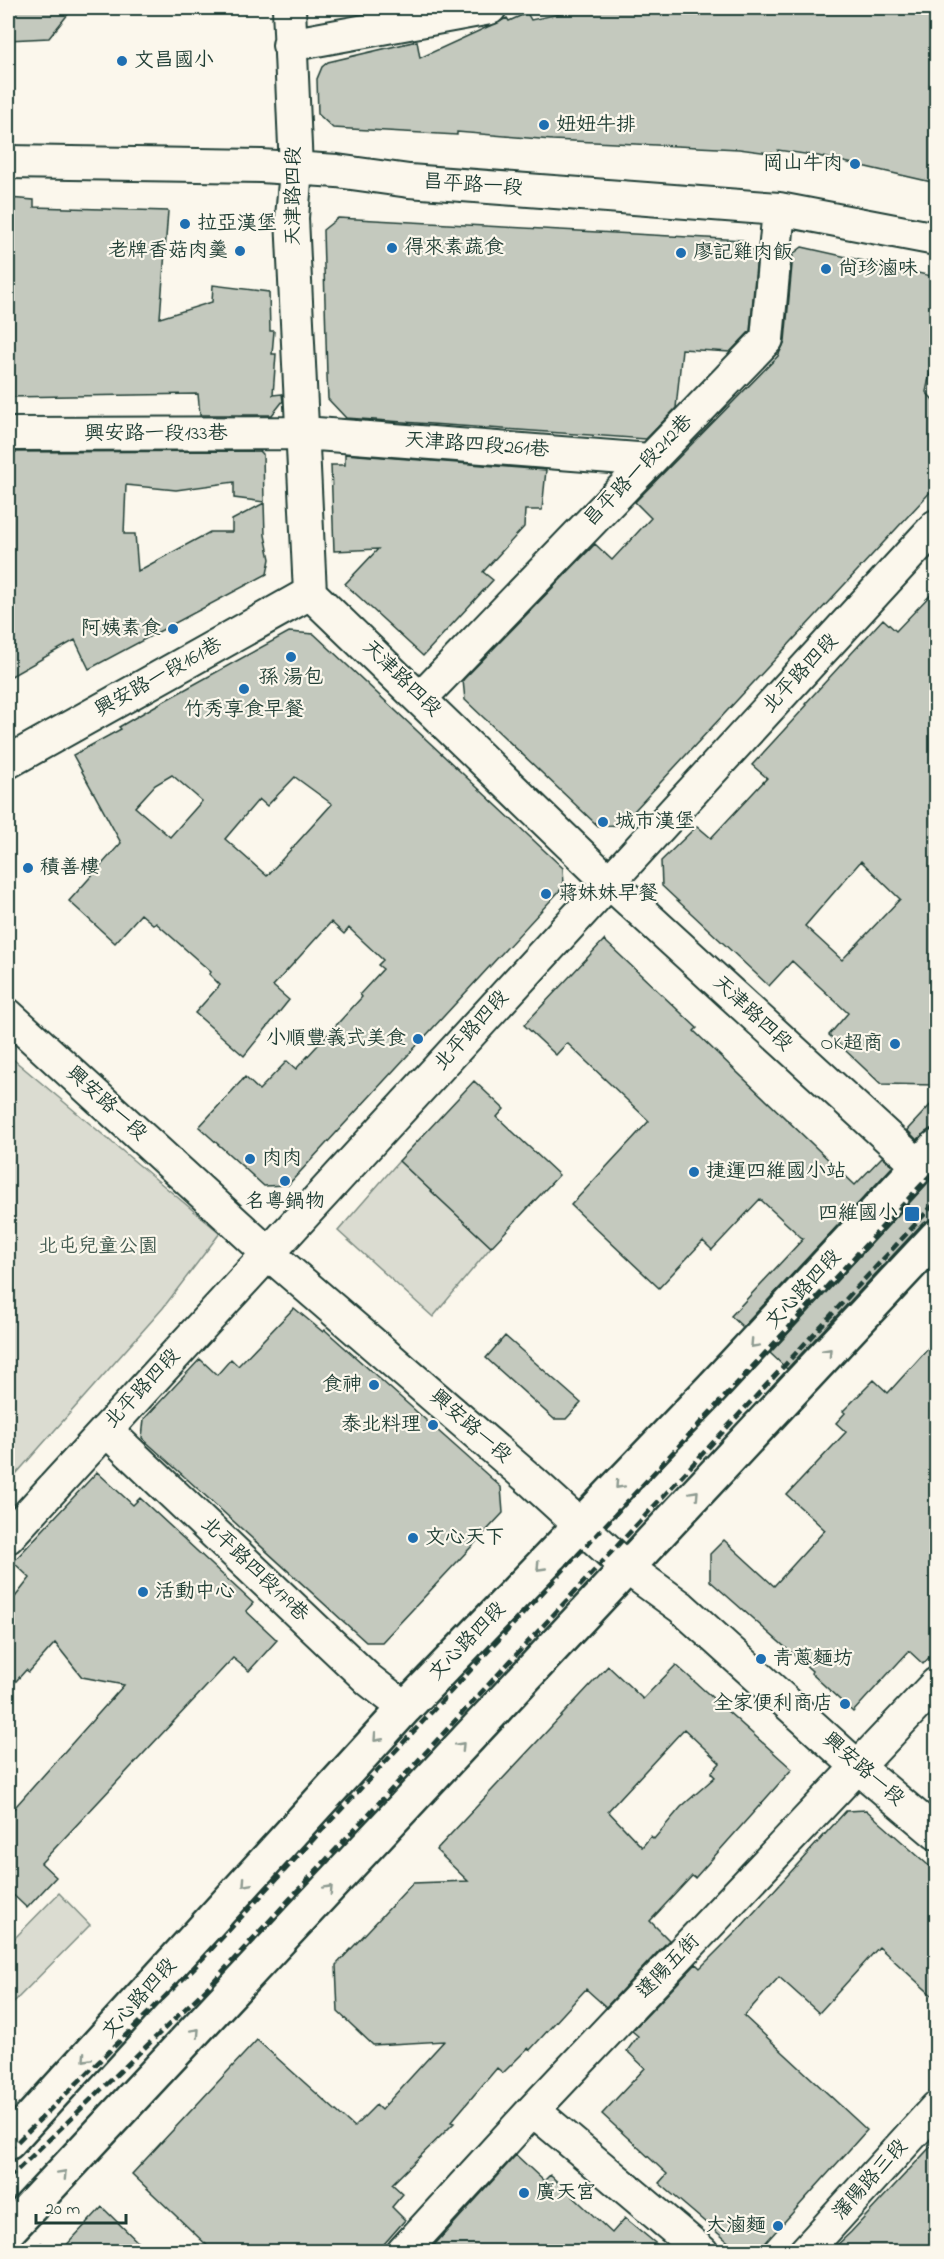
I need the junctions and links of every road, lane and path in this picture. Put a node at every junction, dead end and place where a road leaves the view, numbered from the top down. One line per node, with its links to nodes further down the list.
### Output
1 (289, 8): 3 (street, 天津路四段)
2 (490, 8): 3 (street)
3 (290, 45): 5 (street, 天津路四段)
4 (8, 162): 5 (street, 昌平路一段)
5 (296, 169): 6 (street, 昌平路一段); 8 (street, 天津路四段)
6 (779, 209): 7 (street, 昌平路一段); 10 (street, 昌平路一段212巷)
7 (936, 239)
8 (304, 433): 9 (street, 興安路一段133巷); 10 (street, 天津路四段261巷); 12 (street, 天津路四段)
9 (8, 435)
10 (650, 460): 13 (street, 昌平路一段212巷)
11 (936, 526): 15 (street, 北平路四段)
12 (310, 593): 13 (street, 天津路四段); 14 (street, 興安路一段161巷)
13 (421, 698): 15 (street, 天津路四段)
14 (8, 762)
15 (610, 883): 17 (street, 天津路四段); 19 (street, 北平路四段)
16 (8, 1015): 19 (street, 興安路一段)
17 (927, 1157): 21 (main road, 文心路四段, one-way to 21)
18 (936, 1237): 23 (main road, one-way to 18)
19 (269, 1254): 20 (street, 北平路四段); 21 (street, 興安路一段)
20 (106, 1430): 22 (street, 北平路四段); 25 (street, 北平路四段179巷)
21 (581, 1525): 23 (street, 興安路一段); 25 (main road, 文心路四段, one-way to 25)
22 (8, 1537)
23 (626, 1567): 26 (street, 興安路一段); 31 (main road, one-way to 23)
24 (936, 1684): 26 (street, 遼陽五街)
25 (405, 1708): 30 (main road, 文心路四段, one-way to 30)
26 (859, 1768): 27 (street, 興安路一段); 29 (street, 遼陽五街)
27 (936, 1833)
28 (936, 2108): 34 (street, 瀋陽路三段)
29 (533, 2110): 32 (street, 遼陽五街); 33 (street)
30 (8, 2143)
31 (8, 2231)
32 (403, 2252)
33 (702, 2252)
34 (805, 2252)

